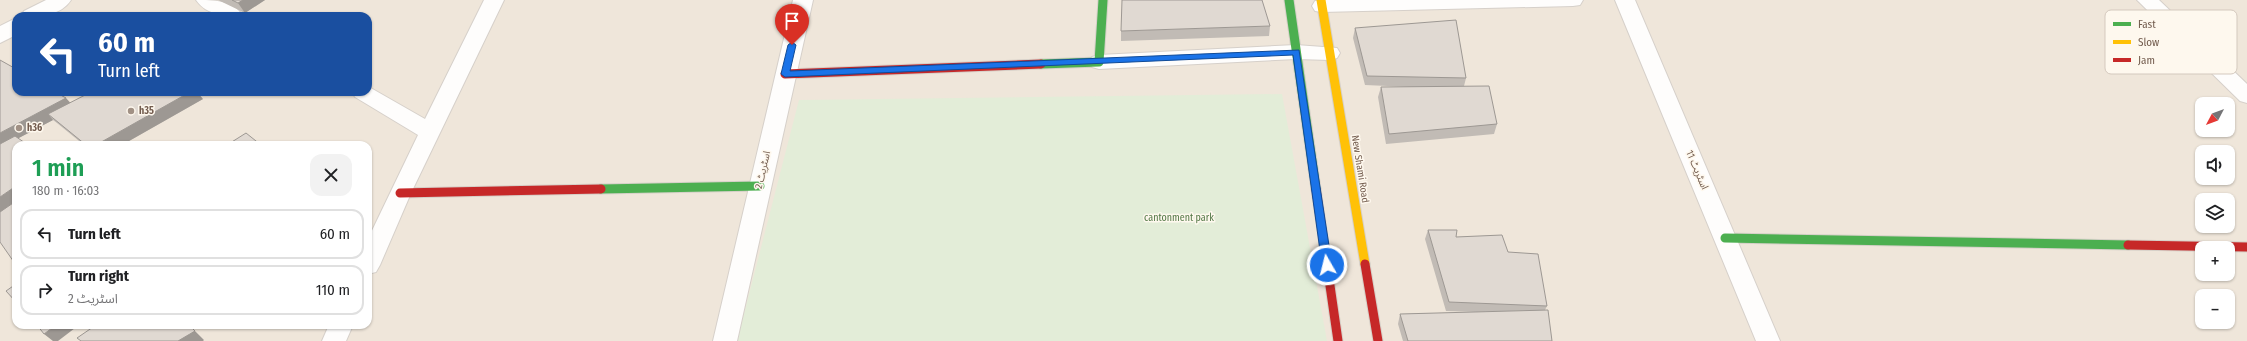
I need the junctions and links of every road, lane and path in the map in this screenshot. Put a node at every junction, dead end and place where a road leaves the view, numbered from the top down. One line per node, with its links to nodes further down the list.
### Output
1 (61, 0): 12 (street)
2 (206, 0): 13 (street)
3 (494, 0): 23 (street)
4 (803, 0): 19 (street, اسٹریٹ 2)
5 (1103, 0): 18 (street)
6 (1289, 0): 16 (street)
7 (1572, 0): 10 (street)
8 (1625, 0): 26 (street, اسٹریٹ 11)
9 (2146, 0): 11 (street)
10 (1322, 3): 17 (street, New Shami Road)
11 (2157, 10)
12 (38, 12)
13 (226, 12)
14 (12, 28): 15 (street)
15 (0, 36)
16 (1296, 52): 17 (street); 18 (street); 32 (street)
17 (1330, 53): 33 (street, New Shami Road)
18 (1099, 62): 19 (street)
19 (785, 74): 24 (street, اسٹریٹ 2)
20 (2224, 74): 22 (street)
21 (369, 96): 23 (street)
22 (2247, 96)
23 (430, 132): 25 (street)
24 (760, 186): 25 (street); 31 (street, اسٹریٹ 2)
25 (400, 194): 28 (street)
26 (1725, 238): 27 (street); 34 (street, اسٹریٹ 11)
27 (2247, 247)
28 (372, 256)
29 (339, 329): 30 (street)
30 (334, 341)
31 (725, 341)
32 (1338, 341)
33 (1378, 341)
34 (1768, 341)

